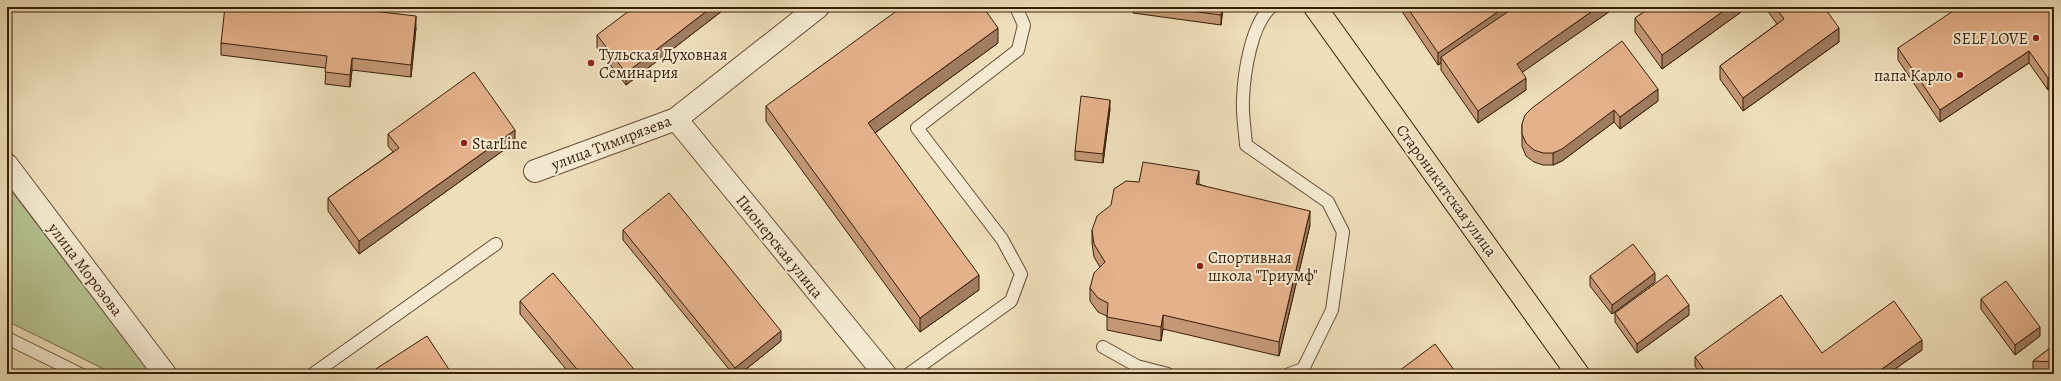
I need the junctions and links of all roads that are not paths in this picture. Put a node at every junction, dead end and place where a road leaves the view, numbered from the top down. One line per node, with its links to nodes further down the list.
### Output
1 (818, 7): 5 (street, улица Тимирязева)
2 (1016, 7): 15 (lane)
3 (1271, 7): 17 (lane)
4 (1315, 7): 18 (main road, Староникитская улица)
5 (676, 119): 7 (street, улица Тимирязева); 14 (street, Пионерская улица)
6 (7, 165): 12 (street, улица Морозова)
7 (535, 171)
8 (496, 244): 13 (lane)
9 (7, 338): 11 (lane)
10 (1103, 347): 16 (lane)
11 (80, 374)
12 (164, 374)
13 (313, 374)
14 (885, 374)
15 (909, 374)
16 (1168, 374)
17 (1289, 374)
18 (1578, 374)

